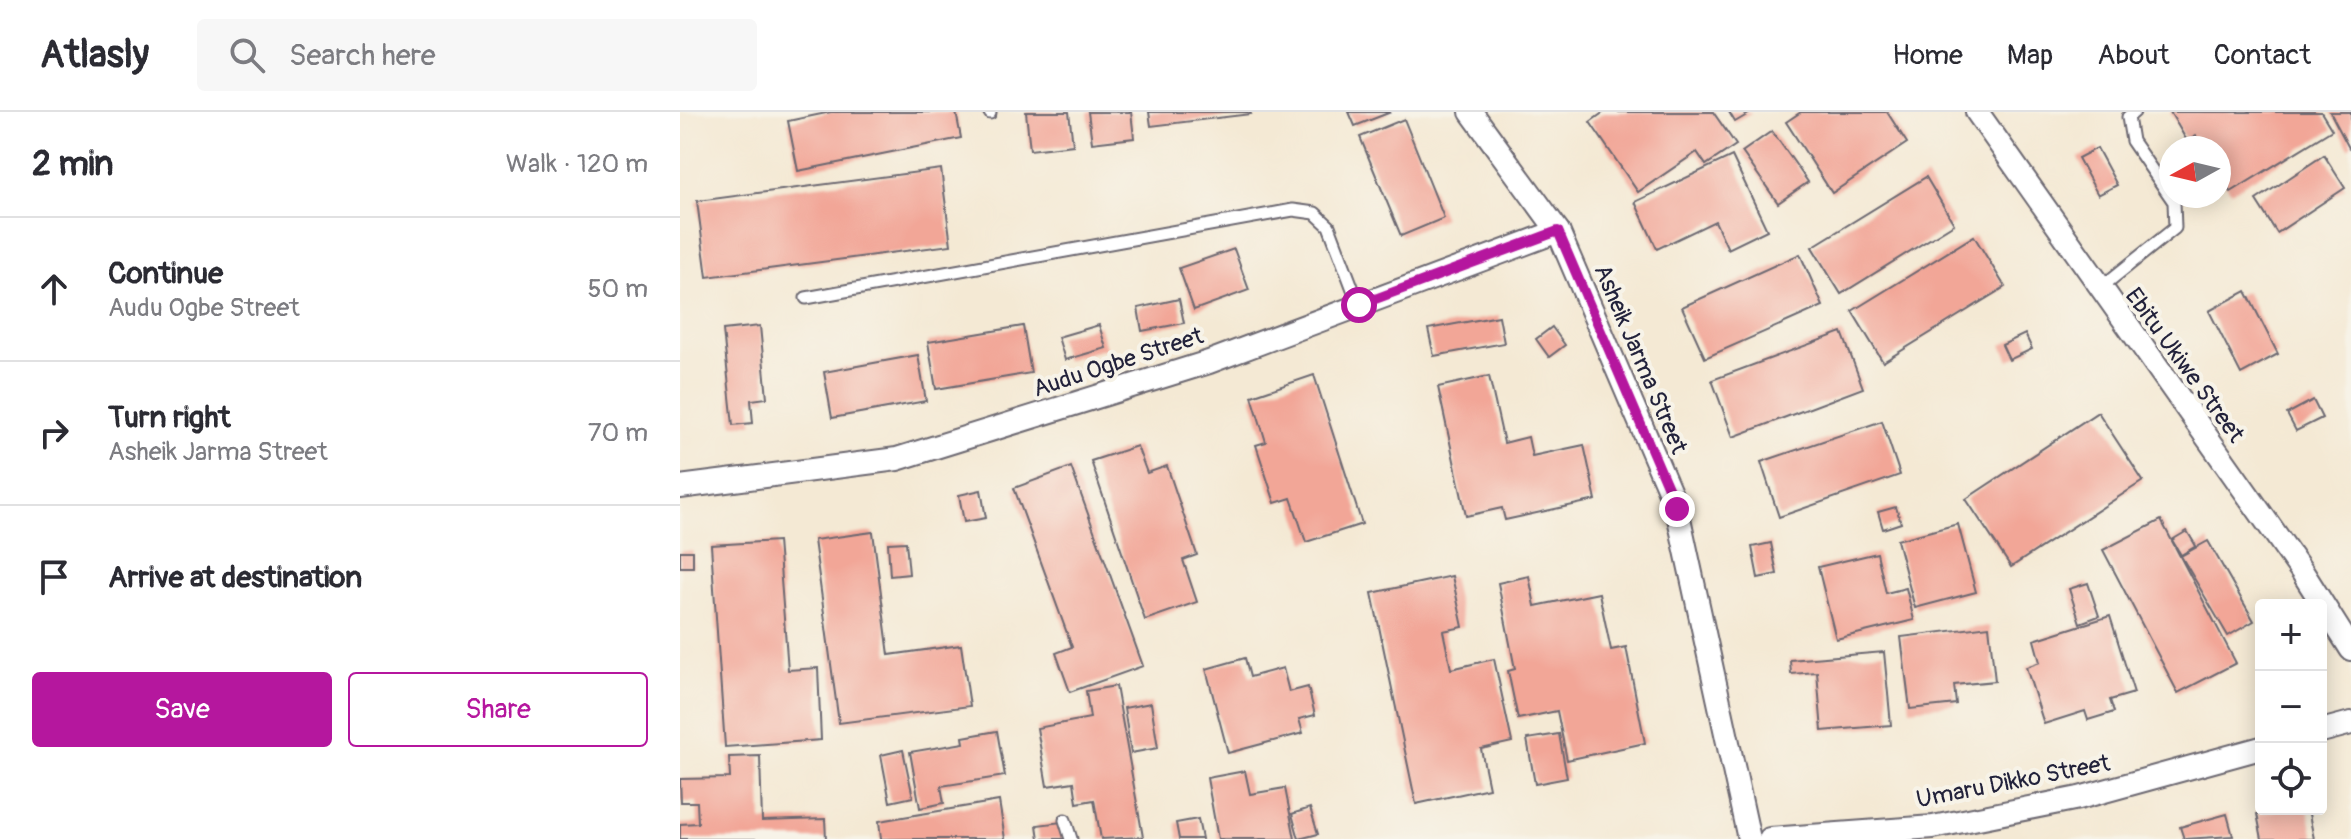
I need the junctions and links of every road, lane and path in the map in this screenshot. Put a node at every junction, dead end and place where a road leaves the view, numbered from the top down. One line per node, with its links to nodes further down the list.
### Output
1 (1471, 112): 4 (street, Asheik Jarma Street)
2 (1977, 112): 5 (street, Ebitu Ukiwe Street)
3 (2134, 112): 5 (lane)
4 (1558, 231): 7 (street, Audu Ogbe Street); 16 (street, Asheik Jarma Street)
5 (2099, 289): 9 (street, Ebitu Ukiwe Street)
6 (806, 298): 7 (lane)
7 (1359, 305): 8 (street, Audu Ogbe Street)
8 (680, 487)
9 (2351, 649)
10 (2351, 723): 11 (street)
11 (2327, 729)
12 (2255, 750): 14 (street, Umaru Dikko Street)
13 (1065, 820): 15 (lane)
14 (1934, 833): 17 (street, Umaru Dikko Street)
15 (1071, 839)
16 (1749, 839)
17 (1770, 839)

